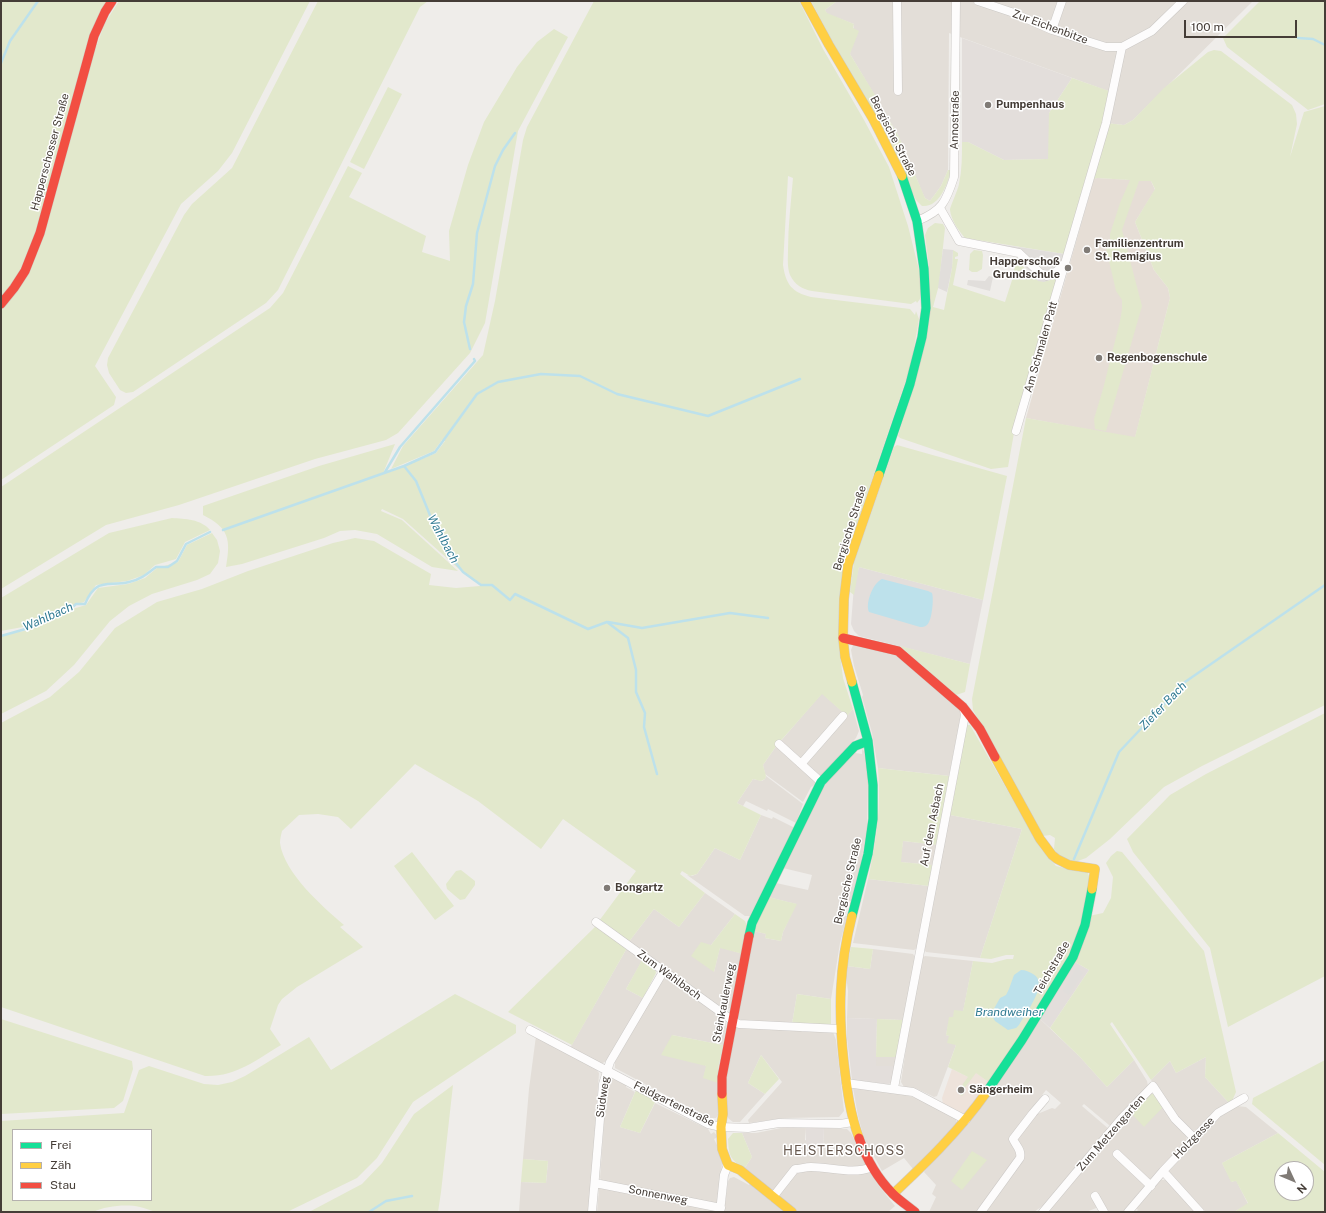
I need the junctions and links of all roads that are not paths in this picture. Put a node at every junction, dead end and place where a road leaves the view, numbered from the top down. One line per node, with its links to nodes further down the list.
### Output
1 (112, 1): 14 (street, Happerschosser Straße)
2 (804, 1): 12 (street, Bergische Straße)
3 (897, 1): 10 (street)
4 (956, 1): 11 (street, Annostraße)
5 (978, 1): 8 (street, Zur Eichenbitze)
6 (1062, 1): 8 (street)
7 (1183, 1): 9 (street)
8 (1052, 30): 9 (street, Zur Eichenbitze)
9 (1122, 48): 13 (street, Am Schmalen Patt)
10 (898, 91)
11 (940, 208): 12 (street, Annostraße); 13 (street)
12 (917, 221): 16 (street, Bergische Straße)
13 (1065, 262): 15 (street, Am Schmalen Patt)
14 (1, 304)
15 (1016, 431)
16 (843, 638): 17 (street); 19 (street, Bergische Straße)
17 (964, 710): 30 (street, Auf dem Asbach); 33 (street, Teichstraße)
18 (843, 716): 21 (street)
19 (868, 741): 22 (street, Steinkaulerweg); 27 (street, Bergische Straße)
20 (779, 744): 21 (street)
21 (800, 764): 22 (street)
22 (821, 782): 25 (street, Steinkaulerweg)
23 (596, 922): 24 (street, Zum Wahlbach)
24 (663, 972): 25 (street, Zum Wahlbach); 28 (street, Südweg)
25 (733, 1021): 27 (street, Zum Wahlbach); 35 (street, Steinkaulerweg)
26 (530, 1030): 28 (street, Feldgartenstraße)
27 (840, 1030): 29 (street, Bergische Straße)
28 (607, 1071): 35 (street, Feldgartenstraße); 41 (street, Südweg)
29 (846, 1083): 30 (street); 34 (street, Bergische Straße)
30 (894, 1088): 33 (street)
31 (1244, 1098): 36 (street, Holzgasse)
32 (1045, 1099): 50 (street)
33 (966, 1120): 43 (street, Teichstraße)
34 (853, 1122): 35 (street, Feldgartenstraße); 39 (street, Bergische Straße)
35 (721, 1127): 38 (street, Steinkaulerweg)
36 (1194, 1138): 40 (street, Holzgasse); 51 (street, Zum Metzengarten)
37 (1117, 1154): 42 (street)
38 (728, 1165): 45 (street); 46 (street)
39 (872, 1167): 43 (street, Bergische Straße); 45 (street)
40 (1163, 1171): 42 (street, Holzgasse); 54 (street)
41 (595, 1183): 46 (street, Sonnenweg); 47 (street, Südweg)
42 (1151, 1186): 53 (street, Holzgasse)
43 (893, 1194): 49 (street, Bergische Straße)
44 (1095, 1196): 52 (street)
45 (773, 1197): 48 (street)
46 (721, 1210)
47 (592, 1212)
48 (792, 1212)
49 (915, 1212)
50 (982, 1212)
51 (1043, 1212)
52 (1104, 1212)
53 (1128, 1212)
54 (1200, 1212)

